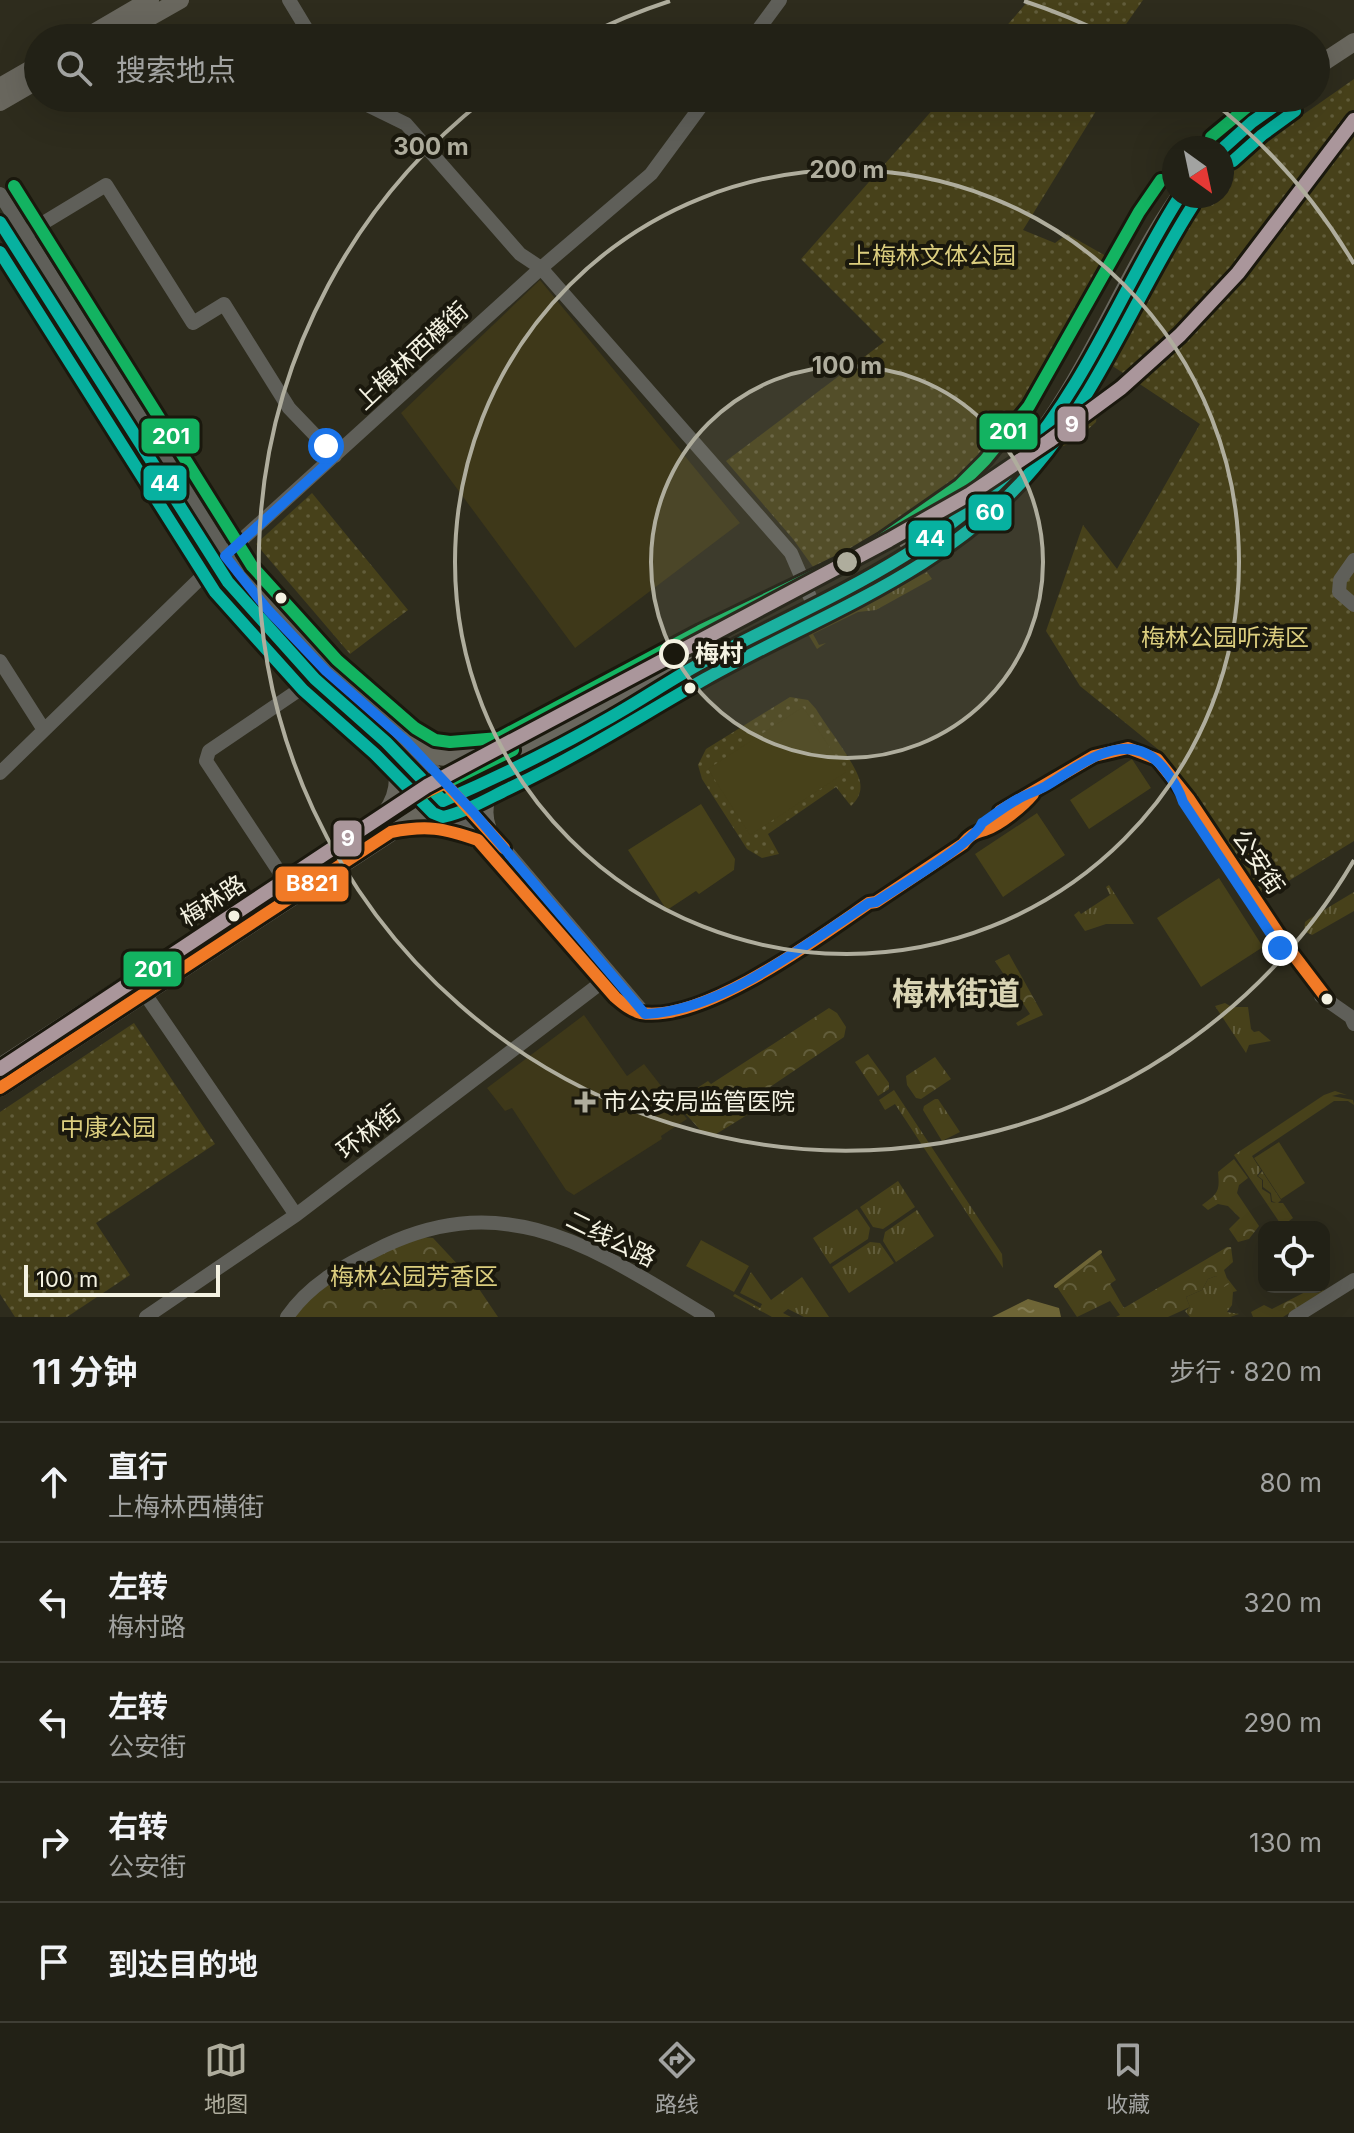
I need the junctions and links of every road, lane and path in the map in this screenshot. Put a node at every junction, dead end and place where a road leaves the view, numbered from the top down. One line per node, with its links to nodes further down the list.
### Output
1 (150, 0): 5 (main road)
2 (180, 0): 6 (main road)
3 (289, 0): 7 (street)
4 (780, 0): 8 (street)
5 (109, 24)
6 (138, 24)
7 (304, 24)
8 (762, 24)
9 (1354, 42): 11 (main road)
10 (1354, 55): 12 (main road)
11 (1330, 58)
12 (1330, 70)
13 (24, 73): 14 (main road)
14 (0, 87)
15 (24, 88): 16 (main road)
16 (0, 102)
17 (382, 112): 28 (street)
18 (697, 112): 28 (street, 上梅林西横街)
19 (1248, 112): 21 (main road)
20 (1266, 112): 22 (main road)
21 (1219, 136)
22 (1234, 138)
23 (0, 194): 27 (street)
24 (1162, 207): 32 (main road, 梅林路)
25 (1172, 208): 39 (main road, 梅林路)
26 (0, 222): 30 (street)
27 (25, 234): 29 (street); 30 (street)
28 (541, 268): 29 (street, 上梅林西横街); 32 (street)
29 (335, 456): 30 (street, 上梅林西横街)
30 (220, 560): 35 (street); 36 (street, 上梅林西横街)
31 (1354, 560): 33 (street)
32 (810, 597): 39 (main road, 梅林路)
33 (1354, 605)
34 (0, 661): 36 (street)
35 (320, 675): 37 (street); 38 (street); 44 (street)
36 (44, 730): 40 (street, 上梅林西横街)
37 (406, 741): 39 (main road); 41 (street)
38 (386, 742): 41 (street); 42 (main road)
39 (506, 762): 41 (main road, 梅林路); 43 (main road)
40 (0, 773)
41 (444, 793): 42 (main road, 梅林路); 43 (street)
42 (387, 825): 43 (main road); 44 (main road, 梅林路); 46 (main road, 梅林路)
43 (483, 835): 45 (street)
44 (286, 882): 48 (main road, 梅林路)
45 (607, 978): 47 (street, 公安街); 50 (street, 环林街)
46 (145, 994): 49 (main road, 梅林路); 50 (street)
47 (1353, 1020)
48 (0, 1067)
49 (0, 1088)
50 (296, 1215): 52 (street, 环林街)
51 (1354, 1280): 55 (street)
52 (146, 1317)
53 (287, 1317): 54 (street, 二线公路)
54 (708, 1317)
55 (1295, 1317)

